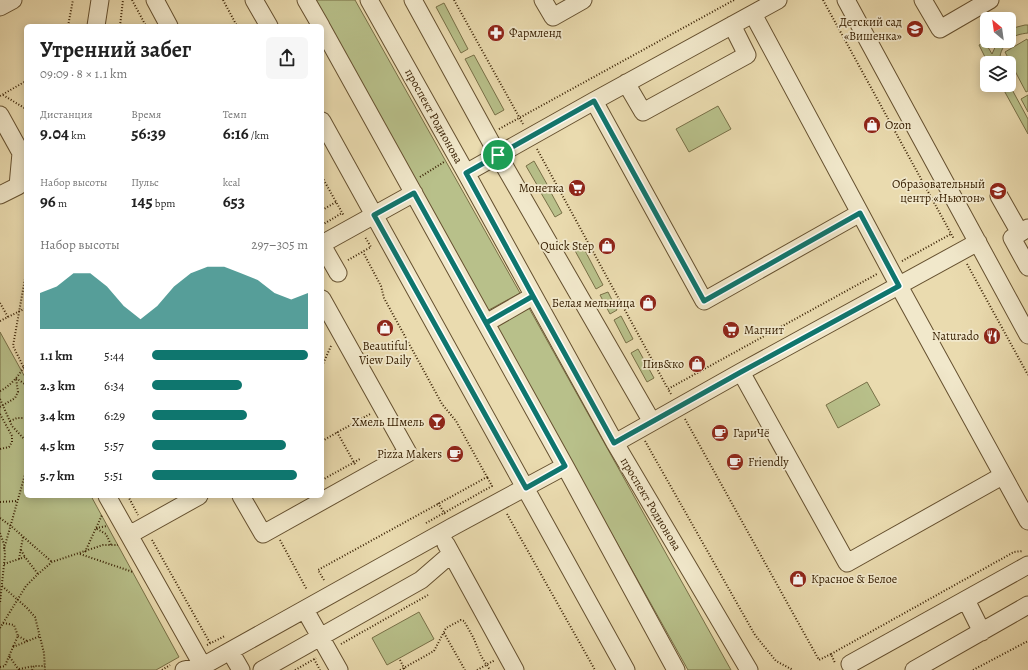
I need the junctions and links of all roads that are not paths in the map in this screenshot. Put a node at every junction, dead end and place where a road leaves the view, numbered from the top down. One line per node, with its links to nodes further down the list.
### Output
1 (13, 0): 14 (street)
2 (100, 0): 16 (street)
3 (155, 0): 17 (street)
4 (254, 0): 18 (street)
5 (306, 0): 19 (street)
6 (369, 0): 27 (street, проспект Родионова)
7 (413, 0): 26 (street)
8 (543, 0): 9 (street)
9 (583, 0)
10 (776, 0): 15 (street)
11 (846, 0): 34 (street)
12 (923, 0): 13 (street)
13 (990, 0)
14 (0, 7)
15 (753, 14): 20 (street); 31 (street)
16 (96, 24)
17 (168, 24)
18 (268, 24)
19 (319, 24)
20 (732, 25): 22 (street); 22 (street)
21 (324, 32): 28 (street)
22 (626, 83): 23 (street)
23 (594, 101): 26 (street); 31 (street)
24 (0, 115): 29 (street)
25 (324, 125): 32 (street)
26 (498, 155): 27 (street); 45 (street)
27 (466, 173): 40 (street, проспект Родионова)
28 (414, 193): 32 (street); 42 (street)
29 (0, 195)
30 (999, 196): 33 (street)
31 (860, 213): 39 (street)
32 (374, 215): 35 (street); 49 (street)
33 (1024, 230): 37 (street)
34 (978, 242): 39 (street); 43 (street)
35 (324, 244)
36 (324, 248): 38 (street)
37 (1028, 267)
38 (338, 273)
39 (899, 286): 44 (street); 48 (street)
40 (533, 296): 42 (street); 46 (street, проспект Родионова)
41 (324, 303): 52 (street)
42 (486, 323): 47 (street)
43 (1028, 335)
44 (741, 372): 45 (street); 48 (street)
45 (646, 426): 46 (street)
46 (614, 443): 73 (street, проспект Родионова)
47 (565, 466): 49 (street); 72 (street)
48 (1002, 476): 53 (street)
49 (526, 488): 54 (street); 71 (street)
50 (108, 498): 55 (street)
51 (196, 498): 55 (street)
52 (242, 498)
53 (1028, 521)
54 (445, 525): 56 (street); 60 (street)
55 (132, 540): 64 (street)
56 (451, 554): 62 (street); 70 (street)
57 (1028, 566): 58 (street)
58 (966, 600): 61 (street); 65 (street)
59 (1028, 605): 61 (street)
60 (305, 610): 62 (street); 63 (street)
61 (982, 632): 74 (street)
62 (321, 649): 68 (street); 69 (street)
63 (230, 651): 64 (street); 67 (street)
64 (201, 663): 66 (street)
65 (850, 664)
66 (179, 666)
67 (241, 670)
68 (262, 670)
69 (339, 670)
70 (515, 670)
71 (626, 670)
72 (676, 670)
73 (749, 670)
74 (914, 670)

